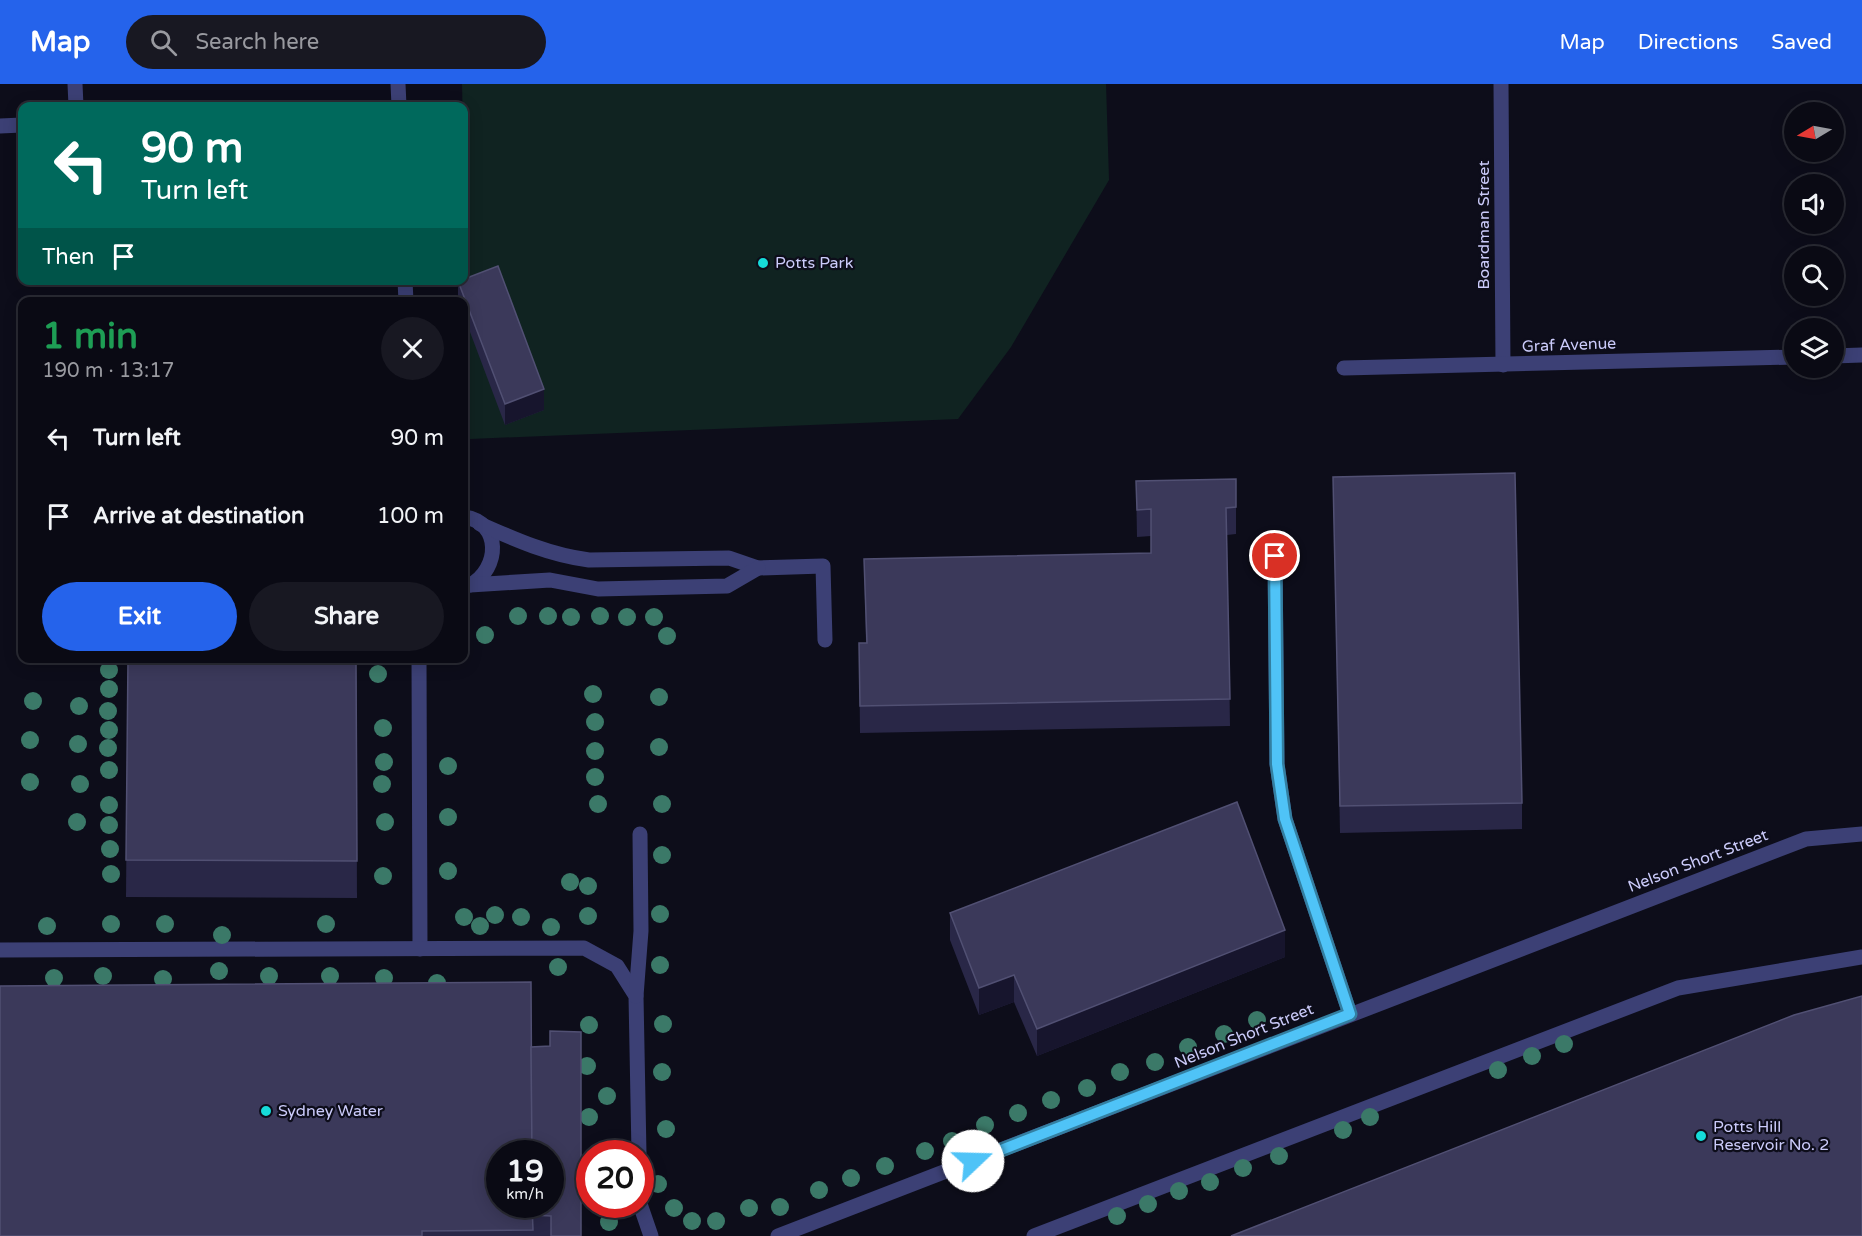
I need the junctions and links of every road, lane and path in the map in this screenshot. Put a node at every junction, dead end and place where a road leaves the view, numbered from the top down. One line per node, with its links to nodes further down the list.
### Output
1 (75, 84): 4 (street)
2 (398, 84): 5 (street)
3 (1501, 84): 11 (street, Boardman Street)
4 (76, 102)
5 (399, 102)
6 (18, 125): 7 (street)
7 (0, 126)
8 (1862, 355): 9 (street)
9 (1844, 356)
10 (1784, 357): 11 (street, Graf Avenue)
11 (1503, 365): 12 (street, Graf Avenue)
12 (1344, 368)
13 (468, 519): 14 (street)
14 (480, 524): 16 (street); 17 (street)
15 (1275, 556): 27 (street)
16 (758, 568): 18 (street); 19 (street)
17 (468, 586)
18 (468, 586)
19 (825, 640)
20 (419, 663): 23 (street)
21 (640, 834): 26 (street)
22 (1862, 834): 27 (street, Nelson Short Street)
23 (420, 949): 24 (street); 26 (street)
24 (0, 950)
25 (1862, 957): 32 (street)
26 (636, 996): 28 (street)
27 (1350, 1014): 31 (street, Nelson Short Street)
28 (639, 1140)
29 (645, 1218): 30 (street)
30 (651, 1236)
31 (778, 1236)
32 (1034, 1236)

